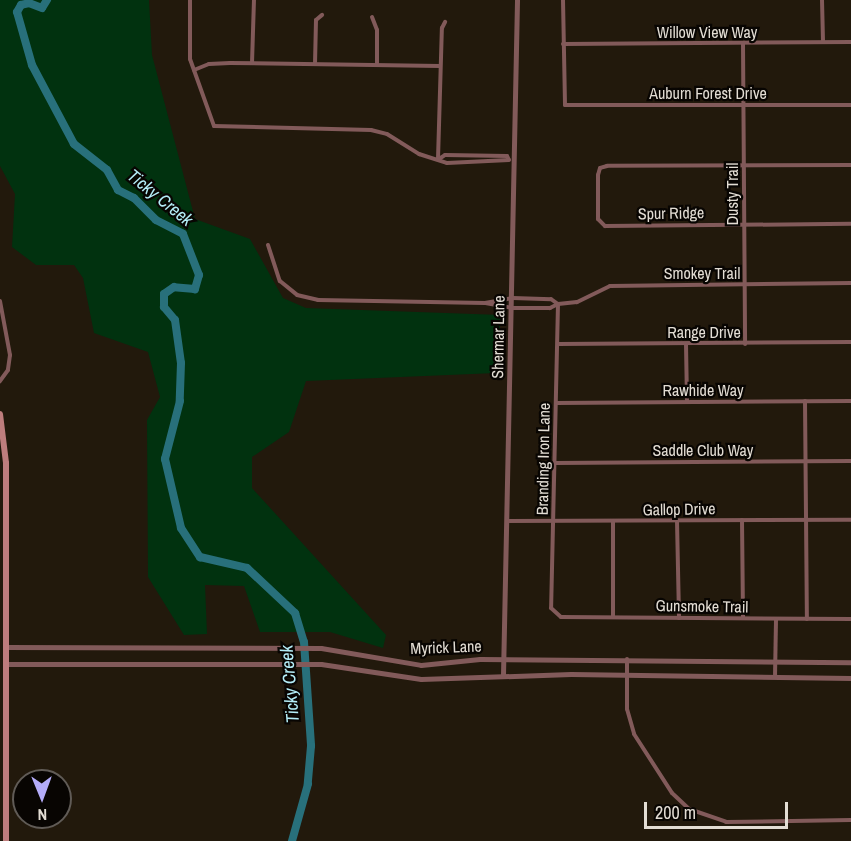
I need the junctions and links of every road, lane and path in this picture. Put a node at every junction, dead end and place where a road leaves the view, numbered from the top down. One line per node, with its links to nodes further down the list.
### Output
1 (190, 0): 17 (street)
2 (254, 0): 13 (street)
3 (517, 0): 21 (street, Shermar Lane)
4 (562, 0): 11 (street)
5 (822, 0): 9 (street)
6 (322, 15): 14 (street)
7 (372, 18): 15 (street)
8 (445, 22): 16 (street)
9 (823, 42): 10 (street, Willow View Way); 12 (street, Willow View Way)
10 (851, 42)
11 (563, 44): 12 (street, Willow View Way); 19 (street, Auburn Forest Drive)
12 (743, 44): 19 (street, Dusty Trail)
13 (252, 63): 14 (street); 17 (street)
14 (315, 64): 15 (street)
15 (377, 65): 16 (street)
16 (441, 66): 20 (street)
17 (194, 70): 20 (street)
18 (851, 105): 19 (street, Auburn Forest Drive)
19 (743, 106): 23 (street, Dusty Trail)
20 (438, 159): 21 (street); 21 (street)
21 (511, 160): 29 (street, Shermar Lane)
22 (851, 165): 23 (street)
23 (744, 166): 24 (street, Dusty Trail); 24 (street, Spur Ridge)
24 (744, 224): 25 (street, Spur Ridge); 27 (street, Dusty Trail)
25 (851, 224)
26 (268, 244): 31 (street)
27 (744, 284): 28 (street, Smokey Trail); 32 (street, Smokey Trail); 37 (street, Dusty Trail)
28 (851, 284)
29 (513, 298): 31 (street, Smokey Trail); 32 (street, Smokey Trail); 33 (street, Shermar Lane)
30 (0, 301): 38 (street)
31 (485, 303): 33 (street, Smokey Trail)
32 (558, 304): 33 (street, Smokey Trail); 35 (street, Branding Iron Lane)
33 (513, 308): 51 (street, Shermar Lane)
34 (851, 342): 37 (street, Range Drive)
35 (558, 344): 36 (street, Range Drive); 42 (street, Branding Iron Lane)
36 (686, 344): 37 (street, Range Drive); 41 (street)
37 (745, 344)
38 (0, 381)
39 (806, 401): 40 (street, Rawhide Way); 41 (street, Rawhide Way); 45 (street)
40 (851, 401)
41 (687, 402): 42 (street, Rawhide Way)
42 (556, 403): 47 (street, Branding Iron Lane)
43 (0, 414): 44 (main road)
44 (2, 438): 62 (main road)
45 (806, 461): 46 (street, Saddle Club Way); 47 (street, Saddle Club Way); 49 (street)
46 (851, 461)
47 (555, 463): 52 (street, Branding Iron Lane)
48 (742, 520): 49 (street, Gallop Drive); 54 (street, Gallop Drive); 58 (street)
49 (807, 520): 50 (street, Gallop Drive); 60 (street)
50 (851, 520)
51 (507, 521): 52 (street, Gallop Drive); 63 (street, Shermar Lane)
52 (553, 521): 53 (street, Gallop Drive); 55 (street, Branding Iron Lane)
53 (613, 521): 54 (street, Gallop Drive); 56 (street)
54 (677, 521): 57 (street)
55 (554, 614): 56 (street, Gunsmoke Trail)
56 (613, 617): 57 (street, Gunsmoke Trail)
57 (679, 618): 58 (street, Gunsmoke Trail)
58 (743, 618): 59 (street, Gunsmoke Trail)
59 (776, 619): 60 (street, Gunsmoke Trail); 65 (street)
60 (807, 619): 61 (street, Gunsmoke Trail)
61 (851, 619)
62 (7, 647): 63 (street, Myrick Lane); 67 (main road)
63 (504, 659): 64 (street, Myrick Lane); 68 (street, Shermar Lane)
64 (627, 659): 65 (street, Myrick Lane); 69 (street)
65 (776, 661): 66 (street, Myrick Lane); 70 (street)
66 (851, 662)
67 (3, 664): 68 (street, Myrick Lane); 73 (main road)
68 (503, 675): 69 (street, Myrick Lane)
69 (627, 675): 70 (street, Myrick Lane); 72 (street)
70 (776, 677): 71 (street, Myrick Lane)
71 (851, 678)
72 (851, 820)
73 (6, 841)

